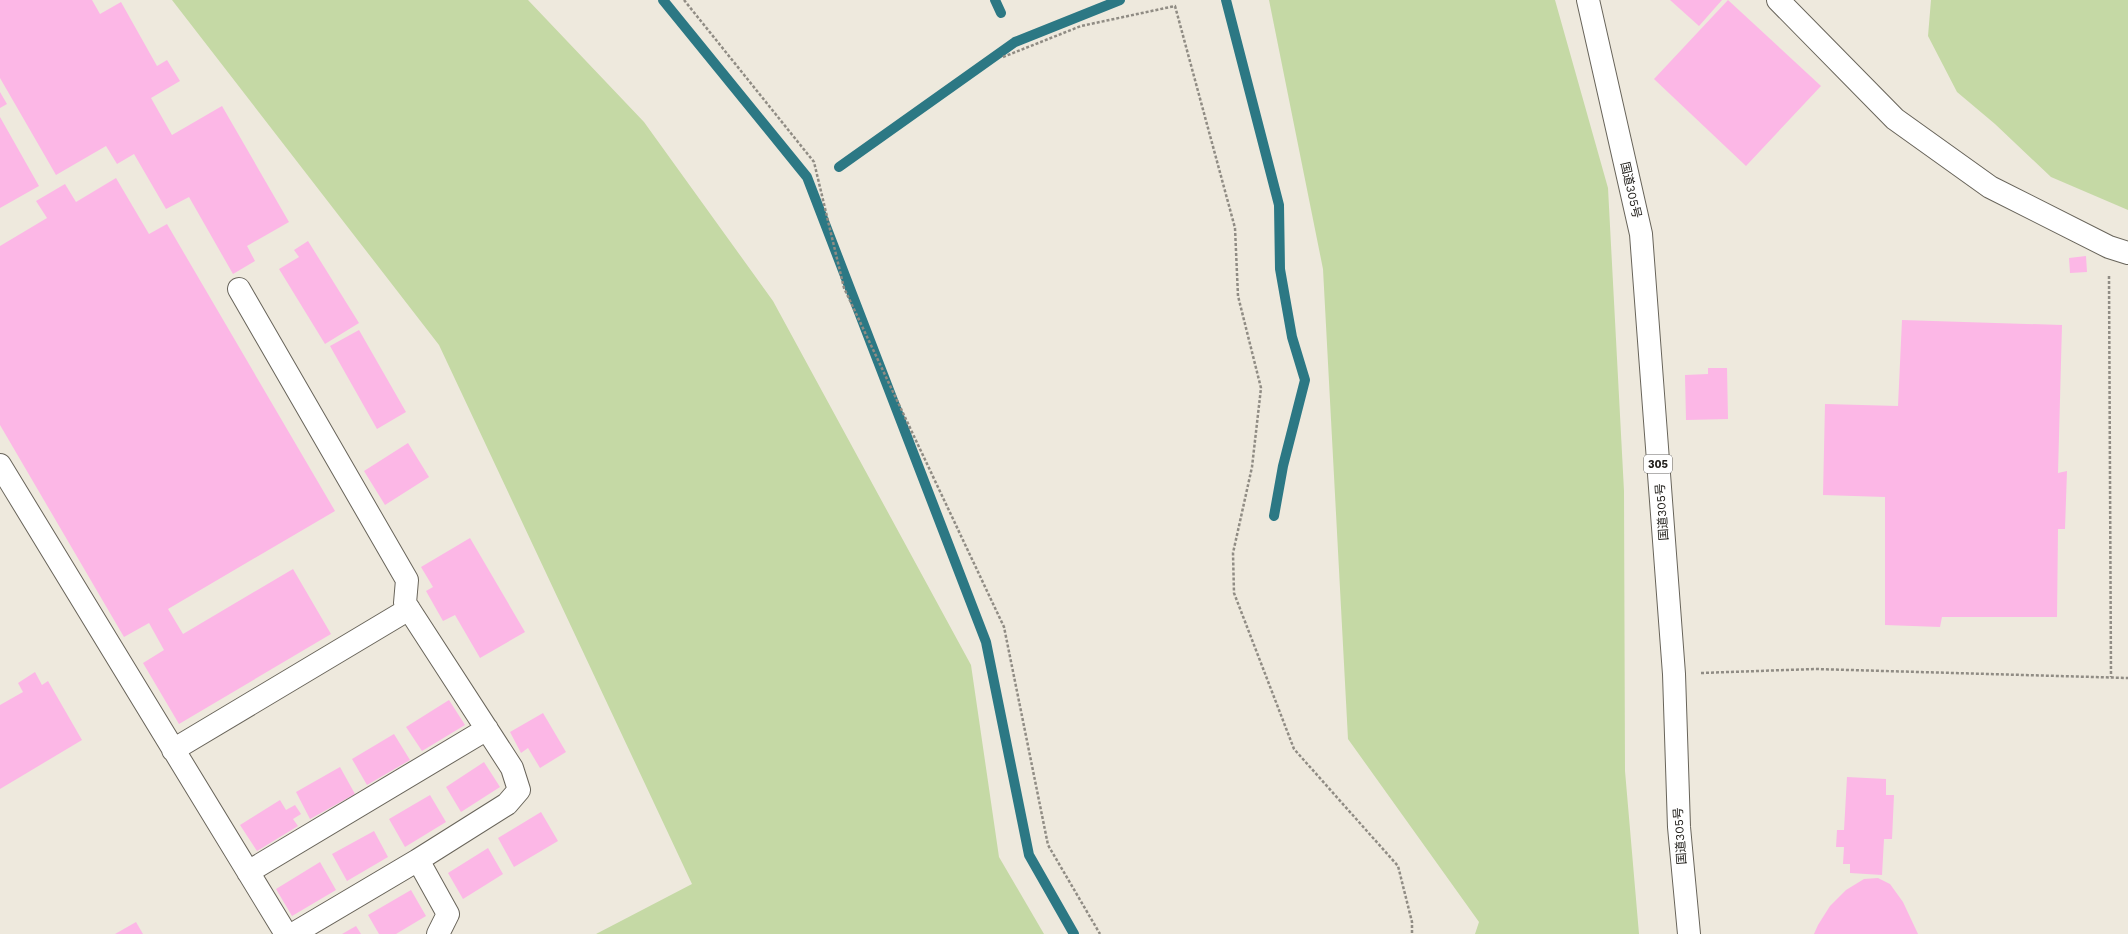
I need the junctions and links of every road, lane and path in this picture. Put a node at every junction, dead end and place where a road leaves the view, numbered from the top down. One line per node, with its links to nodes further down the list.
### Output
1 (684, 0): 19 (path)
2 (1588, 0): 9 (main road, 国道305号 / 305)
3 (1778, 0): 5 (main road)
4 (1003, 57): 20 (path)
5 (2118, 250): 10 (path)
6 (239, 289): 8 (main road)
7 (0, 465): 13 (main road)
8 (409, 609): 12 (main road); 13 (main road)
9 (1674, 674): 10 (path); 21 (main road, 国道305号 / 305)
10 (2111, 677): 11 (path)
11 (2128, 678)
12 (487, 729): 14 (main road); 15 (main road)
13 (173, 750): 15 (main road)
14 (418, 860): 17 (main road); 18 (main road)
15 (248, 872): 16 (main road)
16 (286, 934)
17 (293, 934)
18 (438, 934)
19 (1100, 934)
20 (1412, 934)
21 (1689, 934)

